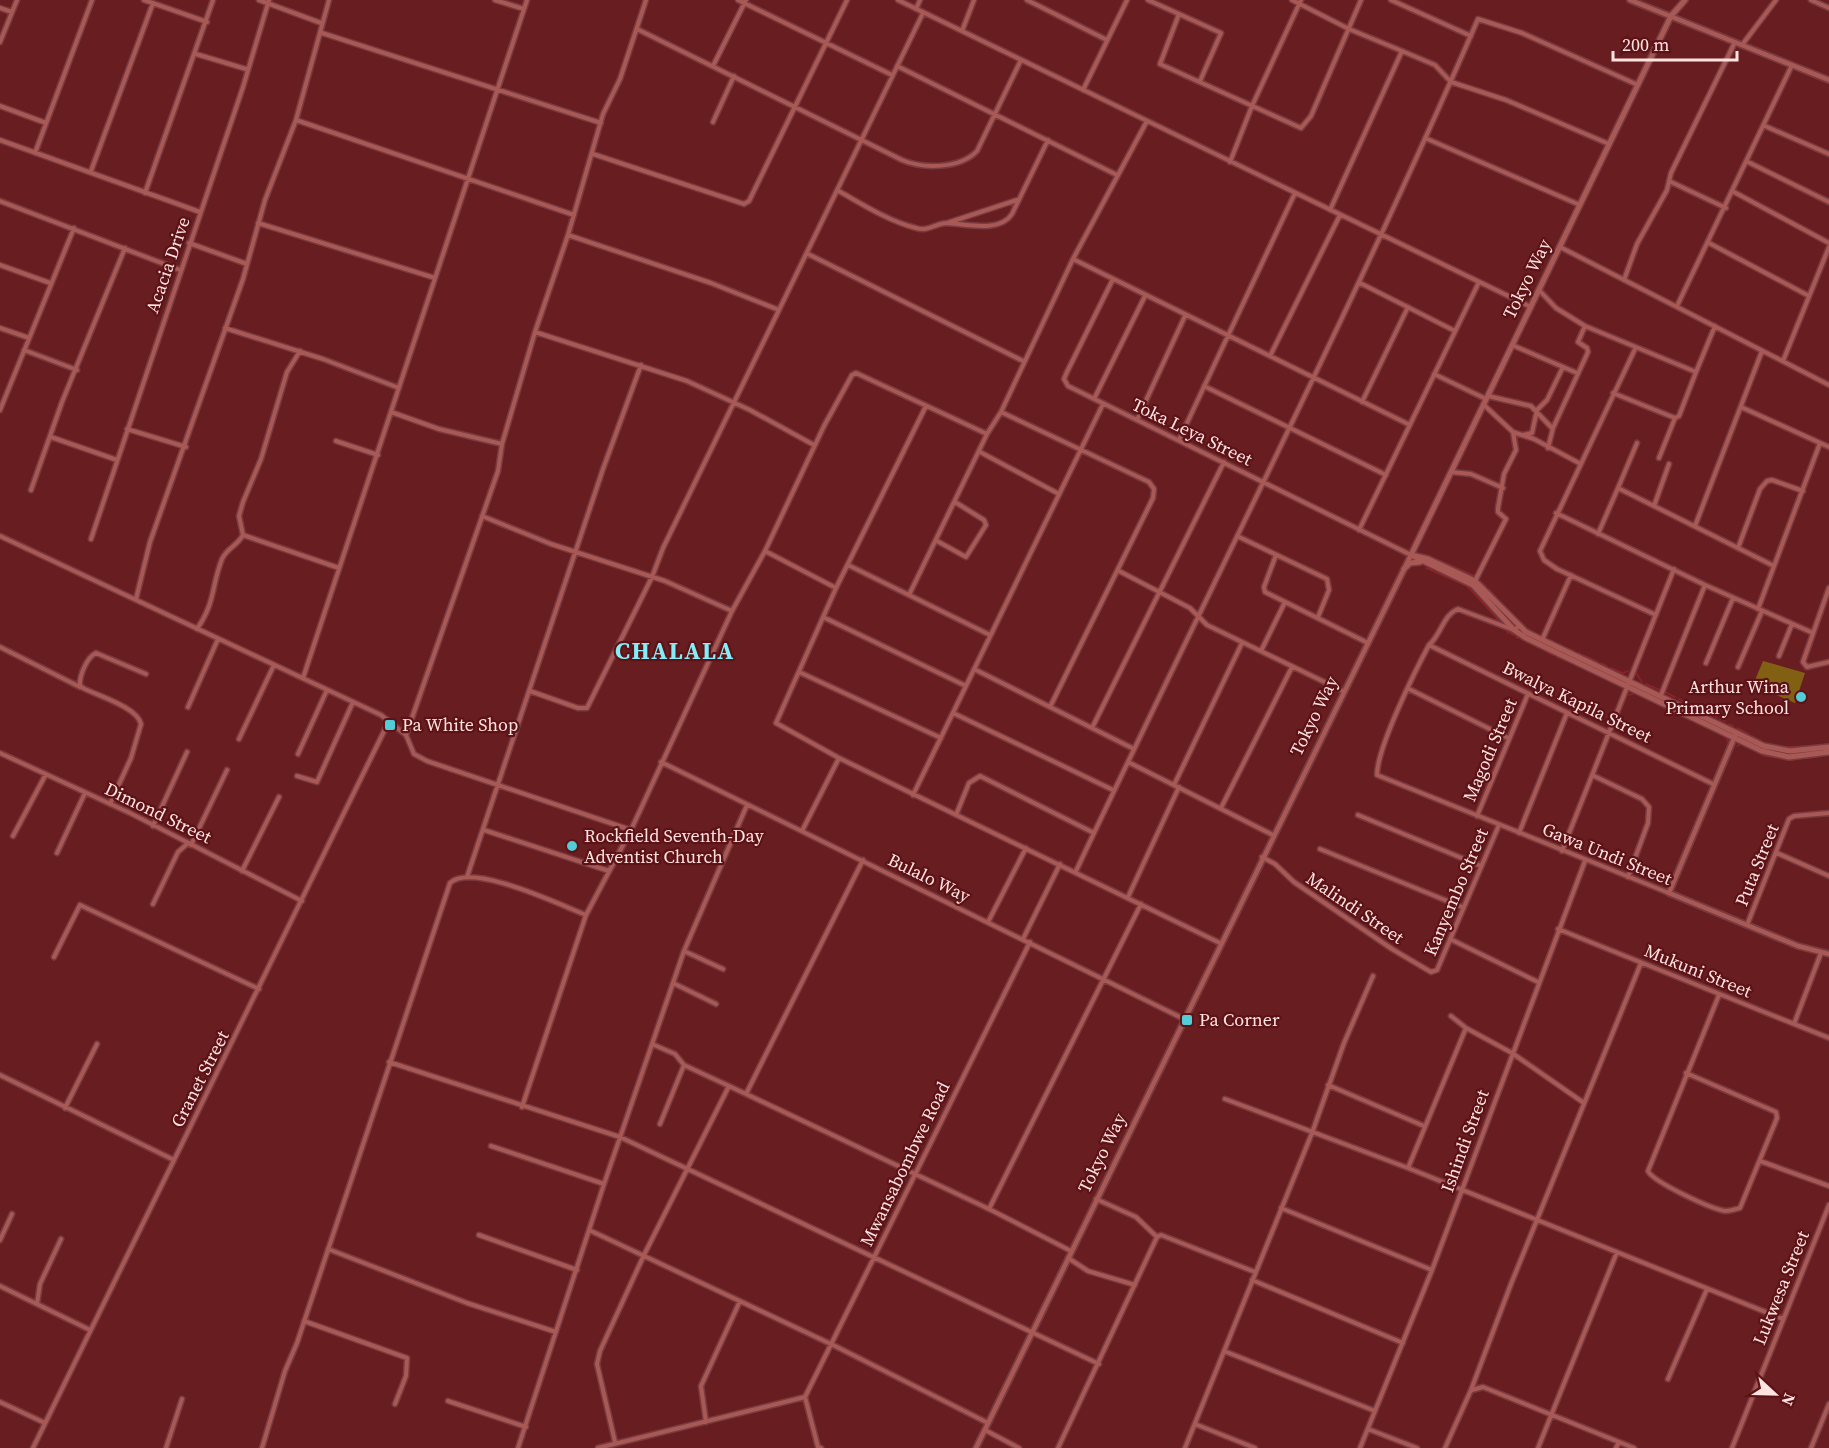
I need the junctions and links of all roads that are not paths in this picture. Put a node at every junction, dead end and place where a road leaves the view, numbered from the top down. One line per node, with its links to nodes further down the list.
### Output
1 (17, 0): 33 (street)
2 (92, 0): 71 (street)
3 (144, 0): 28 (street)
4 (213, 0): 37 (street)
5 (260, 0): 25 (street)
6 (329, 0): 38 (street)
7 (495, 0): 31 (street)
8 (527, 0): 31 (street)
9 (646, 0): 39 (street)
10 (738, 0): 26 (street)
11 (847, 0): 46 (street)
12 (898, 0): 32 (street)
13 (920, 0): 32 (street)
14 (974, 0): 41 (street)
15 (1027, 0): 44 (street)
16 (1127, 0): 44 (street)
17 (1148, 0): 35 (street)
18 (1292, 0): 27 (street)
19 (1361, 0): 40 (street)
20 (1391, 0): 43 (street)
21 (1630, 0): 36 (street)
22 (1685, 0): 36 (main road, Tokyo Way)
23 (1776, 0): 48 (street)
24 (1811, 0): 29 (street)
25 (268, 2): 38 (street); 55 (street, Acacia Drive)
26 (746, 2): 46 (street); 53 (street)
27 (1300, 2): 40 (street); 65 (street)
28 (153, 3): 37 (street); 84 (street)
29 (1829, 8)
30 (0, 9): 33 (street)
31 (524, 9): 63 (street)
32 (916, 9): 34 (street)
33 (12, 12): 45 (street)
34 (923, 13): 41 (street); 54 (street)
35 (1179, 14): 59 (street); 59 (street)
36 (1671, 16): 47 (street); 61 (main road, Tokyo Way)
37 (207, 22): 50 (street)
38 (321, 23): 42 (street)
39 (637, 29): 53 (street); 72 (street)
40 (1349, 29): 49 (street); 65 (street)
41 (962, 31): 51 (street)
42 (322, 33): 63 (street); 68 (street)
43 (1471, 36): 60 (street); 61 (street)
44 (1105, 39): 62 (street)
45 (0, 42)
46 (826, 42): 56 (street); 66 (street)
47 (1735, 42): 48 (street); 87 (street)
48 (1742, 45): 52 (street)
49 (1402, 51): 60 (street); 97 (street)
50 (196, 54): 55 (street); 89 (street)
51 (1021, 60): 62 (street); 67 (street)
52 (1792, 65): 58 (street); 73 (street)
53 (713, 66): 57 (street)
54 (897, 66): 56 (street); 67 (street)
55 (246, 69): 98 (street, Acacia Drive)
56 (892, 75): 74 (street)
57 (734, 76): 66 (street); 70 (street)
58 (1829, 80)
59 (1200, 81): 65 (street)
60 (1451, 82): 75 (street); 78 (street)
61 (1638, 85): 78 (main road, Tokyo Way)
62 (1083, 90): 69 (street)
63 (497, 91): 72 (street); 86 (street)
64 (0, 106): 71 (street)
65 (1252, 106): 82 (street)
66 (796, 107): 74 (street); 80 (street)
67 (994, 114): 74 (street); 77 (street)
68 (296, 120): 86 (street); 101 (street)
69 (1147, 121): 82 (street); 85 (street)
70 (713, 122)
71 (46, 123): 79 (street)
72 (601, 123): 80 (street)
73 (1765, 126): 81 (street); 83 (street)
74 (860, 137): 88 (street)
75 (1425, 138): 95 (street); 105 (street)
76 (0, 140): 79 (street)
77 (1048, 140): 85 (street); 92 (street)
78 (1609, 144): 95 (main road, Tokyo Way)
79 (35, 153): 84 (street)
80 (593, 154): 99 (street)
81 (1829, 154)
82 (1230, 162): 91 (street)
83 (1748, 162): 90 (street); 94 (street)
84 (91, 171): 89 (street)
85 (1117, 175): 112 (street)
86 (467, 178): 99 (street); 116 (street)
87 (1669, 181): 96 (street); 118 (street)
88 (837, 190): 102 (street); 111 (street)
89 (145, 192): 98 (street)
90 (1734, 192): 96 (street); 108 (street)
91 (1295, 193): 97 (street); 136 (street)
92 (1018, 199): 102 (street); 102 (street)
93 (0, 201): 103 (street)
94 (1829, 201)
95 (1580, 205): 109 (main road, Tokyo Way)
96 (1726, 208): 107 (street)
97 (1330, 210): 100 (street)
98 (200, 212): 106 (street, Acacia Drive)
99 (574, 215): 104 (street)
100 (1340, 215): 105 (street); 143 (street)
101 (257, 223): 113 (street); 116 (street)
102 (944, 224)
103 (74, 228): 110 (street); 120 (street)
104 (568, 235): 128 (street); 135 (street)
105 (1382, 235): 119 (street); 121 (street)
106 (189, 243): 113 (street); 115 (street, Acacia Drive)
107 (1709, 243): 124 (street); 125 (street)
108 (1829, 245): 124 (street)
109 (1560, 246): 118 (street); 122 (main road, Tokyo Way)
110 (125, 248): 115 (street); 148 (street)
111 (808, 254): 128 (street); 144 (street)
112 (1073, 259): 117 (street); 144 (street)
113 (247, 264): 133 (street)
114 (0, 265): 120 (street)
115 (180, 270): 175 (street, Acacia Drive)
116 (435, 278): 155 (street)
117 (1113, 279): 123 (street); 159 (street, Toka Leya Street)
118 (1624, 280): 125 (street)
119 (1479, 282): 127 (street); 134 (street)
120 (50, 283): 137 (street)
121 (1360, 283): 126 (street); 152 (street)
122 (1539, 290): 127 (main road, Tokyo Way); 130 (street)
123 (1145, 296): 129 (street); 159 (street)
124 (1809, 296): 145 (street)
125 (1677, 306): 131 (street)
126 (1408, 307): 134 (street); 162 (street)
127 (1530, 307): 138 (main road, Tokyo Way)
128 (779, 310): 161 (street)
129 (1185, 316): 136 (street); 171 (street)
130 (1585, 326): 139 (street); 150 (street)
131 (1715, 326): 142 (street); 149 (street)
132 (0, 327): 137 (street)
133 (225, 328): 141 (street); 186 (street)
134 (1455, 331): 151 (street)
135 (535, 332): 146 (street); 184 (street)
136 (1227, 336): 143 (street); 154 (street)
137 (29, 338): 140 (street)
138 (1512, 345): 147 (street); 160 (main road, Tokyo Way)
139 (1636, 347): 149 (street); 157 (street)
140 (24, 350): 148 (street); 158 (street)
141 (300, 351): 155 (street); 213 (street)
142 (1762, 351): 145 (street); 165 (street)
143 (1270, 356): 152 (street)
144 (1023, 361): 168 (street)
145 (1783, 361): 153 (street)
146 (641, 365): 161 (street); 219 (street)
147 (1563, 367): 150 (street); 167 (street)
148 (76, 370): 179 (street)
149 (1696, 372): 170 (street)
150 (1577, 373): 174 (street)
151 (1434, 374): 160 (street); 172 (street)
152 (1315, 379): 162 (street); 173 (street)
153 (1829, 385)
154 (1204, 386): 173 (street); 180 (street)
155 (399, 388): 169 (street)
156 (0, 393): 158 (street)
157 (1613, 393): 170 (street); 195 (street)
158 (6, 396): 166 (street)
159 (1094, 399): 163 (street, Toka Leya Street)
160 (1486, 400): 167 (street); 176 (street); 197 (main road, Tokyo Way)
161 (735, 402): 185 (street); 231 (street)
162 (1362, 402): 172 (street)
163 (1103, 404): 171 (street, Toka Leya Street); 190 (street)
164 (926, 405): 177 (street); 185 (street); 224 (street)
165 (1741, 407): 183 (street); 209 (street)
166 (0, 410)
167 (1537, 410): 174 (street); 178 (street)
168 (1001, 411): 177 (street); 190 (street)
169 (391, 412): 184 (street); 191 (street)
170 (1675, 418): 192 (street)
171 (1137, 420): 180 (street, Toka Leya Street)
172 (1410, 424): 198 (street)
173 (1289, 428): 198 (street); 199 (street)
174 (1553, 428): 188 (street)
175 (127, 429): 186 (street); 193 (street, Acacia Drive)
176 (1513, 432): 178 (street); 200 (street)
177 (987, 434): 189 (street)
178 (1522, 435): 188 (street)
179 (51, 437): 193 (street); 202 (street)
180 (1179, 440): 194 (street, Toka Leya Street)
181 (336, 441): 191 (street)
182 (1637, 443): 201 (street)
183 (1820, 443): 187 (street); 203 (street)
184 (502, 444): 208 (street)
185 (814, 445): 220 (street)
186 (186, 447): 239 (street)
187 (1829, 447)
188 (1548, 448): 195 (street)
189 (980, 452): 204 (street); 205 (street)
190 (1080, 452): 204 (street); 229 (street)
191 (378, 455): 226 (street)
192 (1659, 458)
193 (117, 460): 215 (street, Acacia Drive)
194 (1224, 462): 199 (street, Toka Leya Street); 236 (street)
195 (1579, 463): 207 (street)
196 (1668, 464): 206 (street)
197 (1451, 472): 200 (street); 217 (main road, Tokyo Way)
198 (1386, 475): 210 (street)
199 (1264, 482): 210 (street, Toka Leya Street); 214 (street)
200 (1503, 488): 232 (street)
201 (1618, 489): 206 (street); 211 (street)
202 (31, 490)
203 (1803, 491): 218 (street); 225 (street)
204 (1059, 494): 251 (street)
205 (955, 502): 216 (street); 216 (street)
206 (1654, 506): 209 (street)
207 (1556, 513): 211 (street); 230 (street)
208 (482, 516): 219 (street); 287 (street)
209 (1695, 526): 218 (street)
210 (1359, 530): 222 (street, Toka Leya Street)
211 (1598, 534): 228 (street)
212 (0, 536): 239 (street)
213 (243, 536): 226 (street); 249 (street)
214 (1237, 536): 221 (street); 243 (street)
215 (91, 539)
216 (937, 541): 237 (street)
217 (1416, 542): 222 (main road, Tokyo Way); 223 (main road)
218 (1738, 548): 225 (street)
219 (577, 552): 231 (street); 274 (street)
220 (765, 552): 234 (street); 242 (street)
221 (1276, 555): 240 (street); 245 (street)
222 (1411, 555): 223 (main road); 227 (street, Tokyo Way)
223 (1425, 561): 227 (main road); 232 (main road); 248 (main road)
224 (848, 565): 234 (street); 237 (street)
225 (1774, 566): 241 (street)
226 (339, 568): 268 (street)
227 (1404, 569): 255 (street, Tokyo Way)
228 (1674, 569): 233 (street); 244 (street)
229 (1119, 571): 236 (street); 280 (street)
230 (1571, 575): 244 (street); 253 (street)
231 (652, 577): 242 (street); 274 (street)
232 (1475, 581): 248 (main road)
233 (1705, 585): 238 (street); 277 (street)
234 (836, 588): 246 (street)
235 (1829, 588): 250 (street)
236 (1159, 592): 243 (street); 284 (street)
237 (909, 595): 251 (street)
238 (1733, 598): 241 (street); 261 (street)
239 (136, 599): 249 (street)
240 (1285, 602): 245 (street); 258 (street)
241 (1760, 610): 247 (street); 264 (street)
242 (732, 611): 298 (street)
243 (1197, 615): 254 (street); 292 (street)
244 (1656, 615): 269 (street)
245 (1318, 617): 255 (street)
246 (825, 618): 266 (street); 270 (street)
247 (1792, 624): 250 (street); 259 (street)
248 (1516, 628): 253 (main road); 256 (street); 269 (main road)
249 (197, 629): 252 (street)
250 (1813, 633): 260 (street)
251 (990, 635): 265 (street)
252 (218, 639): 262 (street); 279 (street)
253 (1542, 640): 269 (main road)
254 (1242, 643): 258 (street); 306 (street)
255 (1368, 643): 275 (street, Tokyo Way)
256 (1429, 645): 272 (street); 276 (street, Bwalya Kapila Street)
257 (0, 647): 271 (street)
258 (1261, 651): 263 (street)
259 (1779, 656)
260 (1829, 662)
261 (1706, 663)
262 (274, 665): 268 (street); 290 (street)
263 (1292, 667): 275 (street); 313 (street)
264 (1738, 667)
265 (974, 669): 270 (street); 280 (street)
266 (799, 672): 288 (street); 297 (street)
267 (146, 674): 271 (street)
268 (303, 678): 273 (street)
269 (1629, 683): 277 (main road); 285 (street); 286 (main road)
270 (966, 686): 281 (street)
271 (83, 688): 311 (street)
272 (1409, 689): 289 (street); 317 (street, Gawa Undi Street)
273 (327, 690): 278 (street); 295 (street)
274 (530, 691): 304 (street)
275 (1343, 691): 325 (street, Tokyo Way)
276 (1528, 694): 282 (street, Bwalya Kapila Street); 289 (street, Magodi Street)
277 (1661, 695): 286 (main road)
278 (352, 702): 283 (street); 303 (street)
279 (188, 707)
280 (1050, 707): 284 (street)
281 (953, 713): 288 (street); 307 (street)
282 (1567, 713): 285 (street, Bwalya Kapila Street); 324 (street)
283 (389, 721): 287 (street); 346 (street, Granet Street)
284 (1092, 729): 292 (street)
285 (1610, 733): 302 (street); 305 (street, Bwalya Kapila Street)
286 (1736, 734): 291 (main road); 294 (main road); 305 (street)
287 (406, 735): 304 (street)
288 (941, 738): 309 (street)
289 (1508, 738): 317 (street, Magodi Street)
290 (239, 739)
291 (1829, 747)
292 (1134, 750): 299 (street)
293 (187, 752): 319 (street)
294 (1829, 753)
295 (298, 754)
296 (1, 755): 301 (street, Dimond Street)
297 (839, 758): 309 (street); 322 (street)
298 (661, 762): 312 (street, Bulalo Way); 321 (street)
299 (1128, 762): 306 (street); 307 (street)
300 (227, 770): 327 (street)
301 (46, 774): 308 (street, Dimond Street); 326 (street)
302 (1592, 775): 330 (street); 342 (street)
303 (297, 776)
304 (499, 784): 320 (street); 321 (street)
305 (1713, 784): 344 (street)
306 (1177, 786): 313 (street); 345 (street)
307 (1113, 790): 323 (street)
308 (85, 793): 311 (street, Dimond Street); 331 (street)
309 (913, 795): 316 (street)
310 (279, 797): 338 (street)
311 (110, 804): 319 (street, Dimond Street)
312 (747, 805): 322 (street, Bulalo Way); 358 (street)
313 (1221, 808): 325 (street)
314 (1829, 813): 332 (street, Puta Street)
315 (1358, 814): 337 (street)
316 (956, 815): 323 (street); 328 (street)
317 (1477, 816): 318 (street, Gawa Undi Street)
318 (1499, 825): 324 (street, Gawa Undi Street); 337 (street, Kanyembo Street)
319 (153, 826): 327 (street, Dimond Street)
320 (484, 830): 340 (street); 343 (street)
321 (631, 830): 340 (street)
322 (802, 831): 334 (street, Bulalo Way)
323 (1094, 833): 339 (street)
324 (1519, 833): 330 (street, Gawa Undi Street)
325 (1273, 835): 333 (street, Tokyo Way)
326 (13, 836)
327 (190, 844): 338 (street, Dimond Street); 347 (street)
328 (1026, 848): 336 (street); 351 (street)
329 (1320, 849): 349 (street)
330 (1562, 851): 335 (street, Gawa Undi Street)
331 (57, 853)
332 (1777, 853): 341 (street); 352 (street, Puta Street)
333 (1262, 858): 357 (street, Tokyo Way); 364 (street, Malindi Street)
334 (863, 860): 351 (street, Bulalo Way); 386 (street)
335 (1585, 861): 342 (street, Gawa Undi Street); 353 (street, Ishindi Street)
336 (1060, 864): 339 (street); 354 (street)
337 (1481, 866): 349 (street, Kanyembo Street)
338 (242, 871): 346 (street, Dimond Street)
339 (1076, 871): 345 (street)
340 (609, 872): 350 (street)
341 (1829, 876)
342 (1628, 877): 344 (street, Gawa Undi Street)
343 (467, 878): 350 (street); 380 (street)
344 (1669, 893): 352 (street, Gawa Undi Street)
345 (1128, 897): 348 (street)
346 (302, 901): 369 (street, Granet Street)
347 (153, 904)
348 (1141, 904): 357 (street); 366 (street)
349 (1462, 907): 355 (street, Kanyembo Street)
350 (586, 915): 389 (street)
351 (988, 922): 354 (street, Bulalo Way)
352 (1747, 925): 359 (street, Gawa Undi Street)
353 (1558, 929): 362 (street, Mukuni Street); 367 (street, Ishindi Street)
354 (1023, 939): 356 (street, Bulalo Way)
355 (1449, 939): 364 (street, Kanyembo Street); 367 (street)
356 (1030, 942): 366 (street, Bulalo Way); 400 (street, Mwansabombwe Road)
357 (1220, 943): 373 (street, Tokyo Way)
358 (684, 951): 363 (street); 368 (street)
359 (1821, 953): 360 (street, Gawa Undi Street); 374 (street)
360 (1829, 954)
361 (54, 957): 369 (street)
362 (1641, 963): 370 (street, Mukuni Street); 388 (street)
363 (723, 969)
364 (1437, 970)
365 (1373, 976): 384 (street)
366 (1105, 979): 373 (street, Bulalo Way); 407 (street)
367 (1538, 982): 379 (street, Ishindi Street)
368 (673, 983): 371 (street); 378 (street)
369 (259, 989): 396 (street, Granet Street)
370 (1719, 995): 374 (street, Mukuni Street); 382 (street)
371 (716, 1004)
372 (1451, 1016): 375 (street)
373 (1184, 1018): 404 (street, Tokyo Way)
374 (1794, 1024): 376 (street, Mukuni Street)
375 (1466, 1028): 379 (street); 392 (street)
376 (1829, 1038)
377 (97, 1044): 390 (street)
378 (652, 1044): 381 (street); 394 (street)
379 (1512, 1053): 388 (street); 403 (street, Ishindi Street)
380 (389, 1062): 389 (street); 415 (street)
381 (684, 1065): 385 (street); 391 (street)
382 (1686, 1073): 397 (street); 397 (street)
383 (0, 1075): 390 (street)
384 (1328, 1085): 392 (street); 393 (street)
385 (729, 1086): 386 (street); 398 (street)
386 (746, 1094): 400 (street)
387 (1225, 1099): 393 (street)
388 (1584, 1104): 409 (street)
389 (522, 1107): 394 (street)
390 (65, 1108): 396 (street)
391 (660, 1124)
392 (1424, 1126): 399 (street)
393 (1312, 1133): 399 (street); 406 (street)
394 (620, 1137): 398 (street); 401 (street)
395 (491, 1146): 401 (street)
396 (174, 1160): 432 (street, Granet Street)
397 (1760, 1161): 402 (street)
398 (687, 1168): 418 (street); 420 (street)
399 (1408, 1168): 403 (street)
400 (915, 1173): 407 (street); 420 (street, Mwansabombwe Road)
401 (604, 1184): 410 (street)
402 (1829, 1186)
403 (1462, 1189): 409 (street); 422 (street, Ishindi Street)
404 (1096, 1199): 412 (street); 416 (street, Tokyo Way)
405 (1829, 1205): 430 (street, Lukwesa Street)
406 (1281, 1208): 422 (street); 423 (street)
407 (989, 1209): 416 (street)
408 (12, 1214): 414 (street)
409 (1538, 1220): 417 (street); 440 (street)
410 (589, 1230): 418 (street); 421 (street)
411 (479, 1235): 421 (street)
412 (1156, 1237): 423 (street); 425 (street)
413 (61, 1239): 429 (street)
414 (0, 1240)
415 (328, 1249): 431 (street); 433 (street)
416 (1071, 1251): 419 (street, Tokyo Way)
417 (1617, 1252): 427 (street); 448 (street)
418 (644, 1255): 428 (street); 456 (street)
419 (1068, 1258): 425 (street); 434 (street, Tokyo Way)
420 (874, 1259): 434 (street); 436 (street, Mwansabombwe Road)
421 (577, 1270): 433 (street)
422 (1432, 1270): 435 (street, Ishindi Street)
423 (1256, 1272): 424 (street)
424 (1252, 1280): 435 (street); 437 (street)
425 (1135, 1285): 438 (street)
426 (0, 1286): 429 (street)
427 (1707, 1289): 430 (street); 439 (street)
428 (740, 1300): 436 (street); 449 (street)
429 (37, 1304): 432 (street)
430 (1783, 1319): 475 (street, Lukwesa Street)
431 (304, 1322): 445 (street); 460 (street)
432 (90, 1330): 450 (street, Granet Street)
433 (556, 1332): 453 (street)
434 (1031, 1334): 438 (street); 451 (street, Tokyo Way)
435 (1403, 1343): 447 (street, Ishindi Street)
436 (833, 1345): 441 (street, Mwansabombwe Road); 451 (street)
437 (1224, 1350): 447 (street); 452 (street)
438 (1099, 1364): 466 (street)
439 (1668, 1379)
440 (1471, 1390): 448 (street); 471 (street)
441 (805, 1397): 449 (street); 463 (street)
442 (182, 1399): 459 (street)
443 (448, 1401): 453 (street)
444 (0, 1402): 450 (street)
445 (396, 1404)
446 (1829, 1404): 476 (street)
447 (1375, 1411): 455 (street, Ishindi Street)
448 (1551, 1414): 457 (street); 472 (street)
449 (706, 1422): 456 (street)
450 (45, 1423): 458 (street, Granet Street)
451 (988, 1423): 454 (street, Tokyo Way)
452 (1195, 1424): 467 (street); 468 (street)
453 (526, 1427): 461 (street)
454 (985, 1430): 464 (street, Tokyo Way); 465 (street)
455 (1368, 1430): 469 (street, Ishindi Street); 470 (street)
456 (615, 1442): 462 (street)
457 (1619, 1442): 473 (street); 474 (street)
458 (33, 1448)
459 (166, 1448)
460 (262, 1448)
461 (519, 1448)
462 (598, 1448)
463 (819, 1448)
464 (976, 1448)
465 (1019, 1448)
466 (1059, 1448)
467 (1185, 1448)
468 (1255, 1448)
469 (1360, 1448)
470 (1417, 1448)
471 (1445, 1448)
472 (1538, 1448)
473 (1616, 1448)
474 (1634, 1448)
475 (1732, 1448)
476 (1811, 1448)

